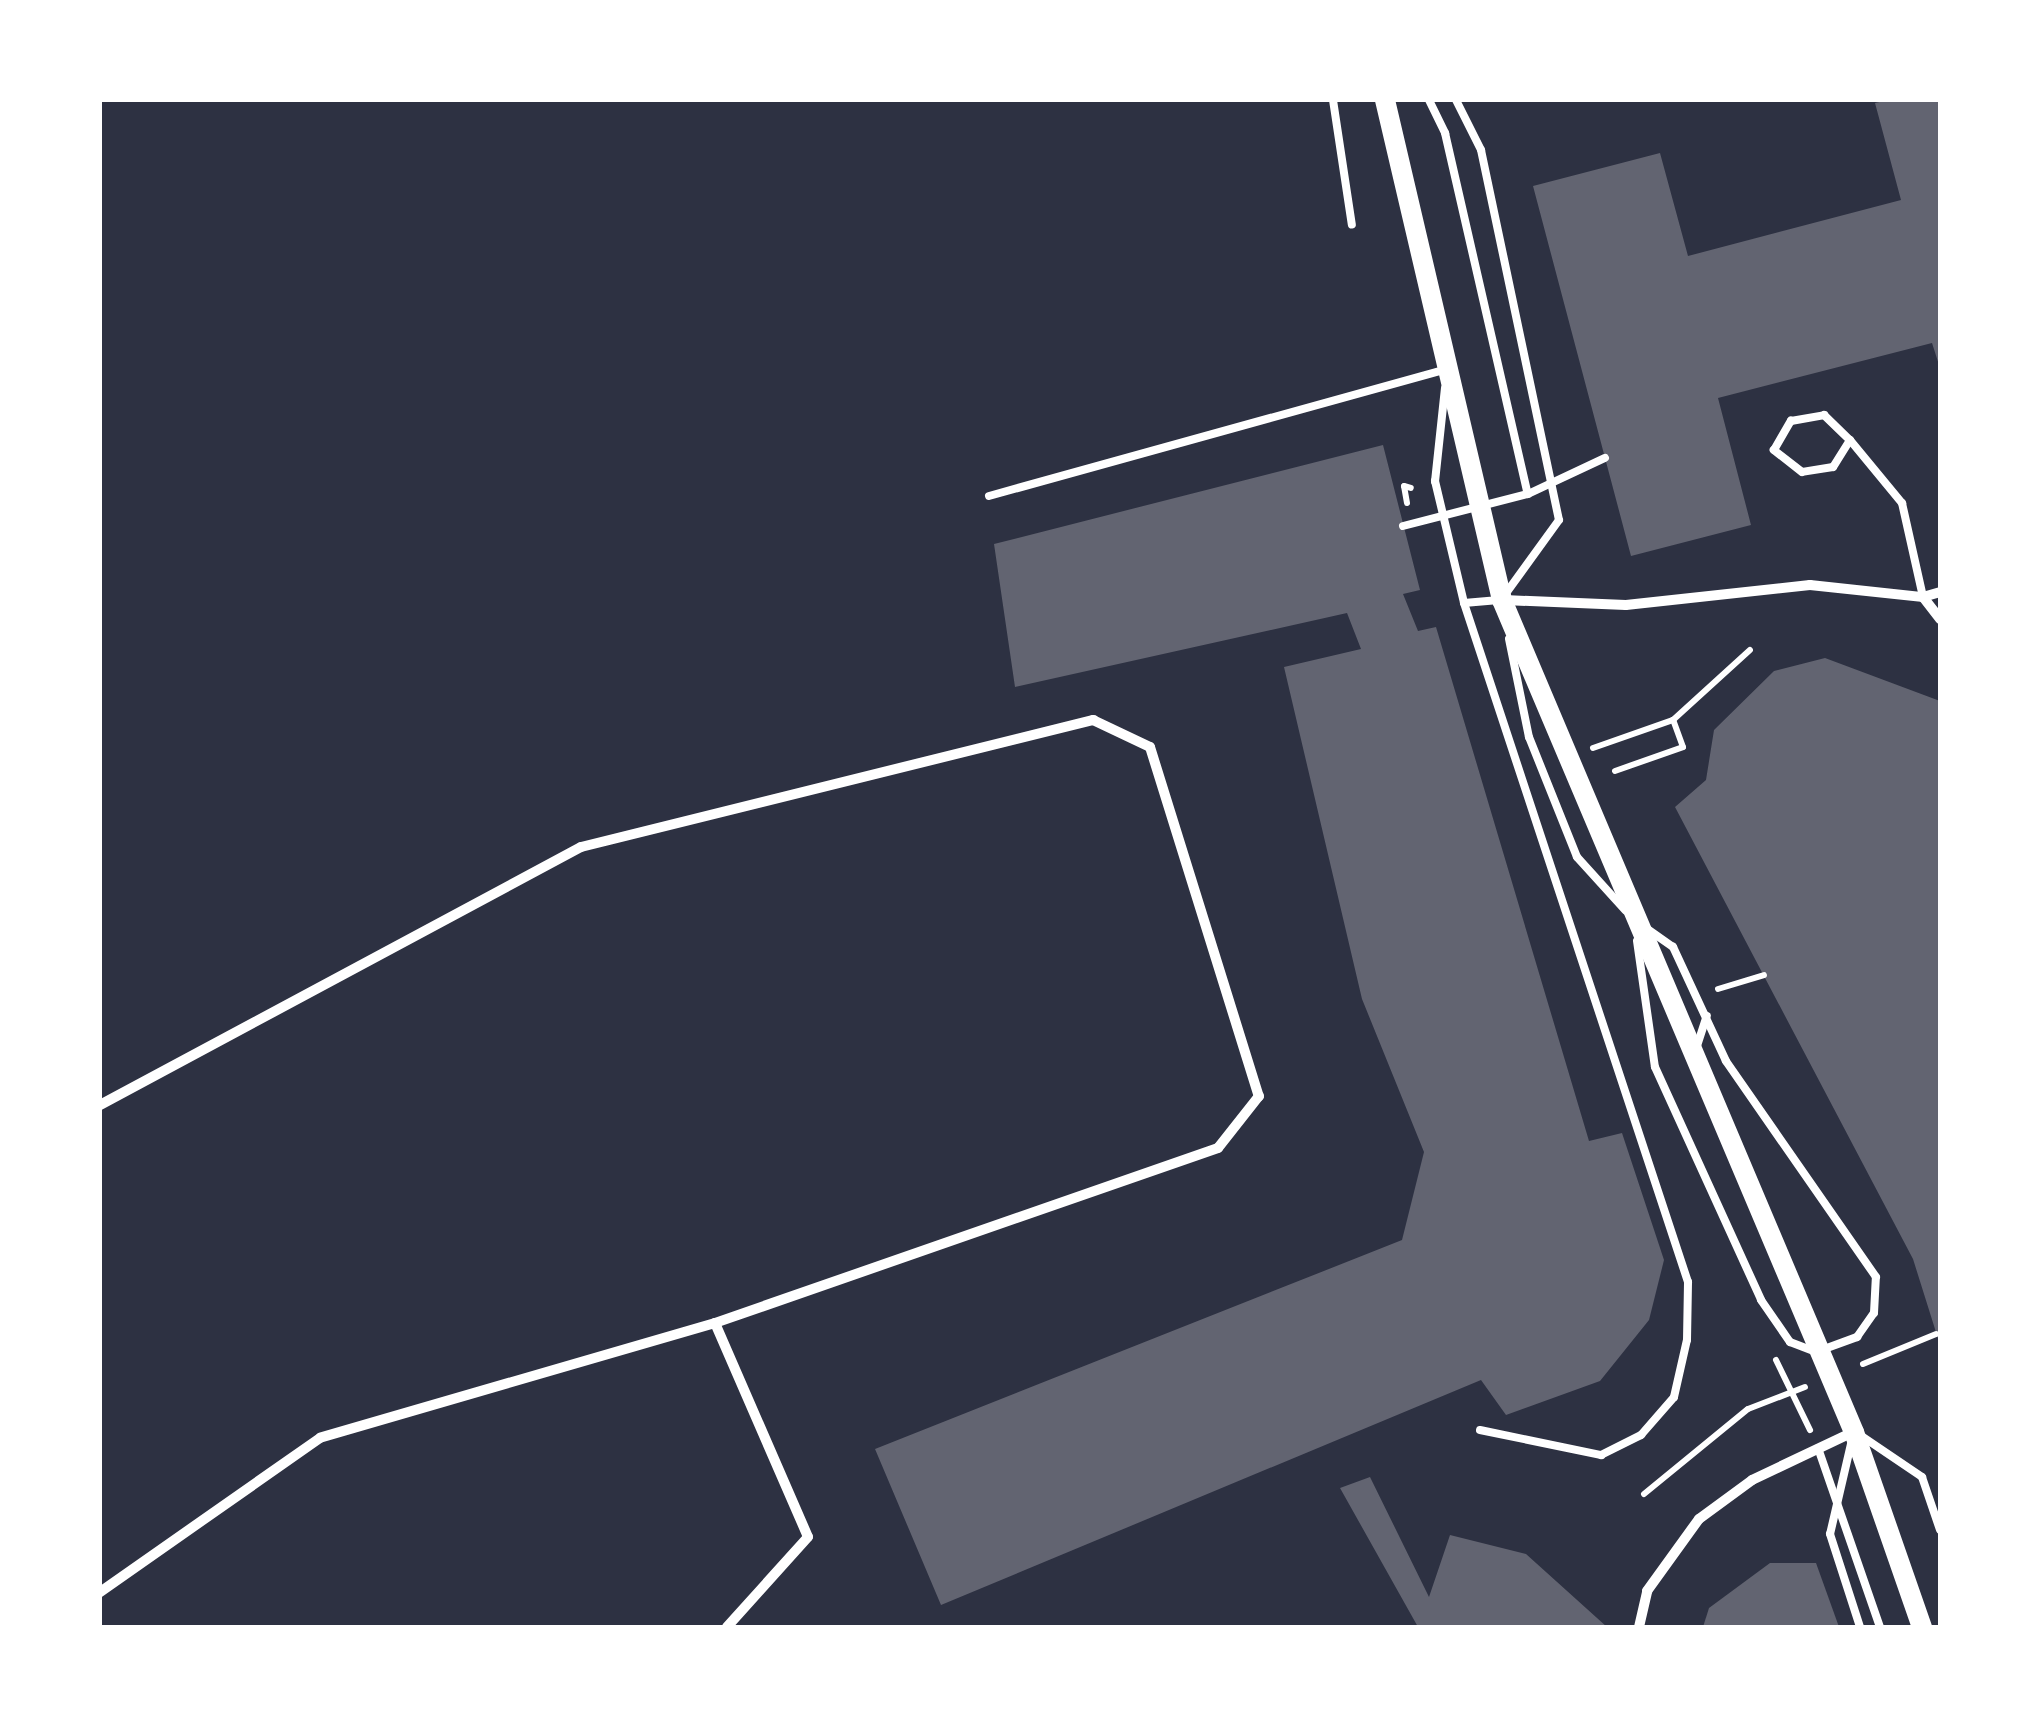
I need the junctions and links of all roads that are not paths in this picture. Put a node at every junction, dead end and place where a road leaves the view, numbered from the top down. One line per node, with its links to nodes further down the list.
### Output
1 (1333, 100): 5 (lane)
2 (1385, 100): 6 (main road)
3 (1429, 100): 9 (lane)
4 (1456, 100): 14 (lane)
5 (1352, 225)
6 (1447, 369): 10 (lane); 14 (main road); 15 (lane)
7 (1850, 440): 7 (lane); 13 (lane)
8 (1605, 458): 9 (lane)
9 (1528, 494): 11 (lane)
10 (989, 496)
11 (1404, 526)
12 (1940, 592): 13 (street)
13 (1923, 597): 14 (street); 16 (street)
14 (1502, 600): 15 (lane); 17 (main road)
15 (1464, 603): 22 (lane)
16 (1940, 619)
17 (1634, 920): 18 (lane); 18 (lane); 19 (main road)
18 (1707, 1016): 19 (lane)
19 (1694, 1058): 23 (main road)
20 (100, 1105): 21 (street)
21 (715, 1323): 27 (street); 28 (street)
22 (1480, 1430)
23 (1854, 1432): 24 (street); 25 (lane); 26 (lane); 32 (main road)
24 (1818, 1448): 25 (lane); 29 (street)
25 (1837, 1502): 30 (lane); 31 (lane)
26 (1940, 1530)
27 (100, 1592)
28 (727, 1627)
29 (1639, 1627)
30 (1860, 1627)
31 (1880, 1627)
32 (1922, 1627)

